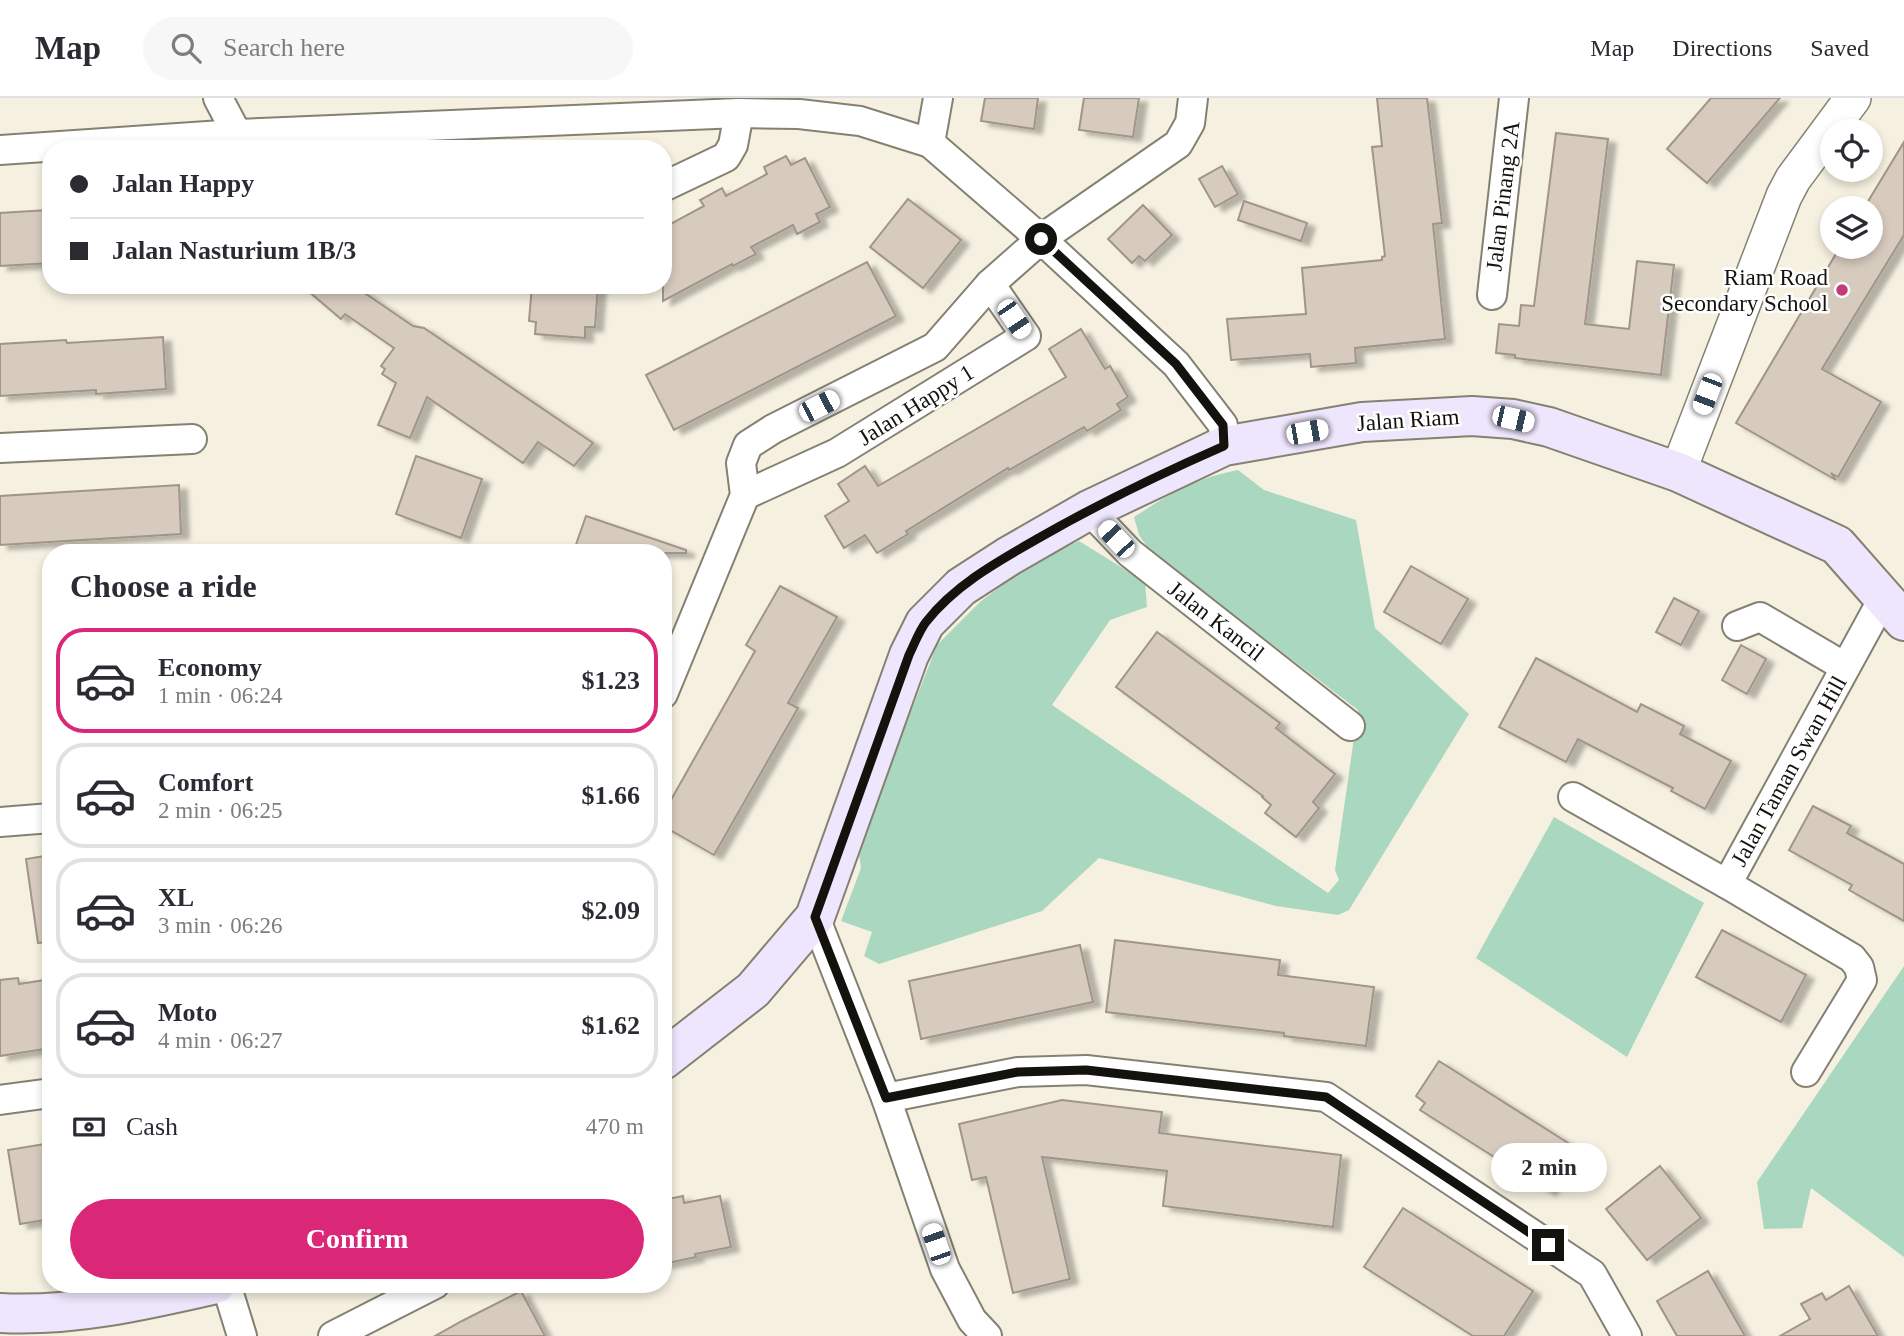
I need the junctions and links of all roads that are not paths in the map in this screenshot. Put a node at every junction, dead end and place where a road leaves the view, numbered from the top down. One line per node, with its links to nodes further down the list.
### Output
1 (218, 98): 7 (street)
2 (939, 98): 10 (street)
3 (1194, 98): 14 (street, Jalan Happy 1)
4 (1514, 98): 16 (street, Jalan Pinang 2A)
5 (1853, 98): 20 (street)
6 (740, 113): 8 (street); 10 (street); 13 (street)
7 (237, 134): 8 (street); 9 (street)
8 (484, 137)
9 (148, 140)
10 (930, 143): 14 (street)
11 (42, 147): 12 (street)
12 (0, 150)
13 (672, 183)
14 (1041, 239): 15 (street, Jalan Happy 1); 18 (street)
15 (990, 284): 21 (street, Jalan Happy 1); 21 (street, Jalan Happy 1)
16 (1492, 295)
17 (192, 439): 19 (street)
18 (1224, 446): 20 (main road, Jalan Riam); 22 (main road, Jalan Riam)
19 (0, 448)
20 (1678, 472): 23 (main road, Jalan Riam)
21 (742, 502): 25 (street)
22 (1089, 510): 27 (street, Jalan Kancil); 32 (main road, Jalan Riam)
23 (1894, 609): 26 (street, Jalan Taman Swan Hill)
24 (1737, 626): 26 (street)
25 (672, 666)
26 (1845, 667): 31 (street, Jalan Taman Swan Hill)
27 (1350, 726)
28 (1573, 797): 31 (street)
29 (42, 819): 30 (street)
30 (0, 822)
31 (1727, 884): 34 (street, Jalan Taman Swan Hill)
32 (815, 917): 33 (main road, Jalan Riam); 36 (street)
33 (672, 1053)
34 (1806, 1072)
35 (42, 1094): 37 (street)
36 (886, 1098): 44 (street); 45 (street)
37 (0, 1100)
38 (176, 1293): 41 (main road)
39 (229, 1293): 42 (street)
40 (417, 1293): 43 (street)
41 (0, 1313)
42 (243, 1336)
43 (333, 1336)
44 (987, 1336)
45 (1627, 1336)

